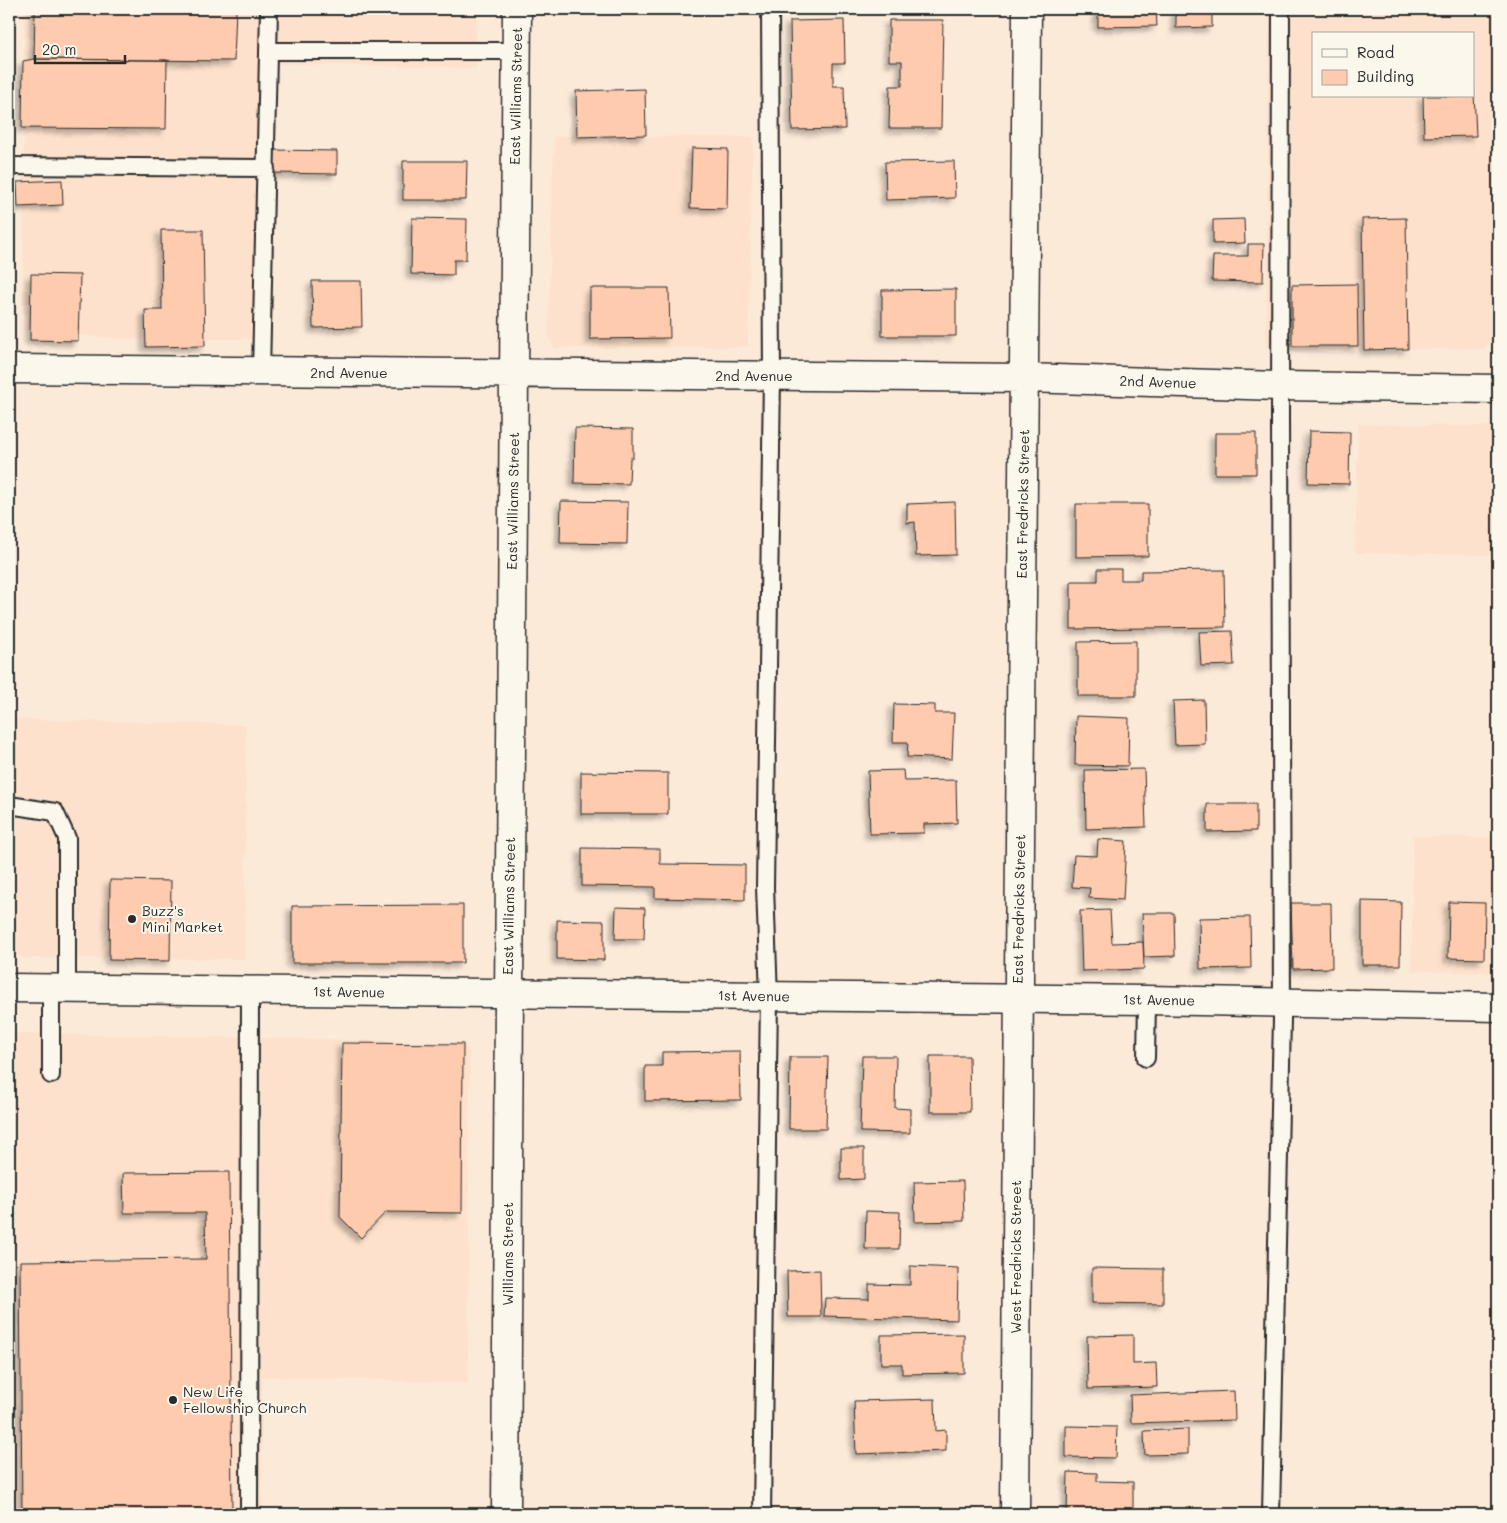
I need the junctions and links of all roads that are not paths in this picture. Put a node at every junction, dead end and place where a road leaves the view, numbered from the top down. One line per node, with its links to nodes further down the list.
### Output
1 (269, 9): 6 (lane)
2 (517, 9): 7 (street, East Williams Street)
3 (770, 9): 13 (lane)
4 (1027, 9): 14 (street, East Fredricks Street)
5 (1281, 9): 15 (lane)
6 (268, 50): 7 (lane); 9 (lane)
7 (517, 51): 12 (street, East Williams Street)
8 (9, 166): 9 (lane)
9 (266, 168): 11 (lane)
10 (9, 369): 11 (street, 2nd Avenue)
11 (260, 372): 12 (street, 2nd Avenue)
12 (514, 374): 13 (street, 2nd Avenue); 21 (street, East Williams Street)
13 (772, 376): 14 (street, 2nd Avenue); 22 (lane)
14 (1025, 378): 15 (street, 2nd Avenue); 23 (street, East Fredricks Street)
15 (1280, 386): 16 (street, 2nd Avenue); 25 (lane)
16 (1498, 389)
17 (9, 805): 19 (lane)
18 (9, 988): 19 (street, 1st Avenue)
19 (59, 989): 20 (street, 1st Avenue); 28 (lane)
20 (250, 991): 21 (street, 1st Avenue); 29 (lane)
21 (509, 994): 22 (street, 1st Avenue); 30 (street, Williams Street)
22 (769, 996): 23 (street, 1st Avenue); 31 (lane)
23 (1018, 999): 24 (street, 1st Avenue); 32 (street, West Fredricks Street)
24 (1146, 1000): 25 (street, 1st Avenue); 27 (lane)
25 (1282, 1002): 26 (street, 1st Avenue); 33 (lane)
26 (1498, 1007)
27 (1146, 1058)
28 (51, 1075)
29 (249, 1514)
30 (506, 1514)
31 (762, 1514)
32 (1015, 1514)
33 (1271, 1514)

